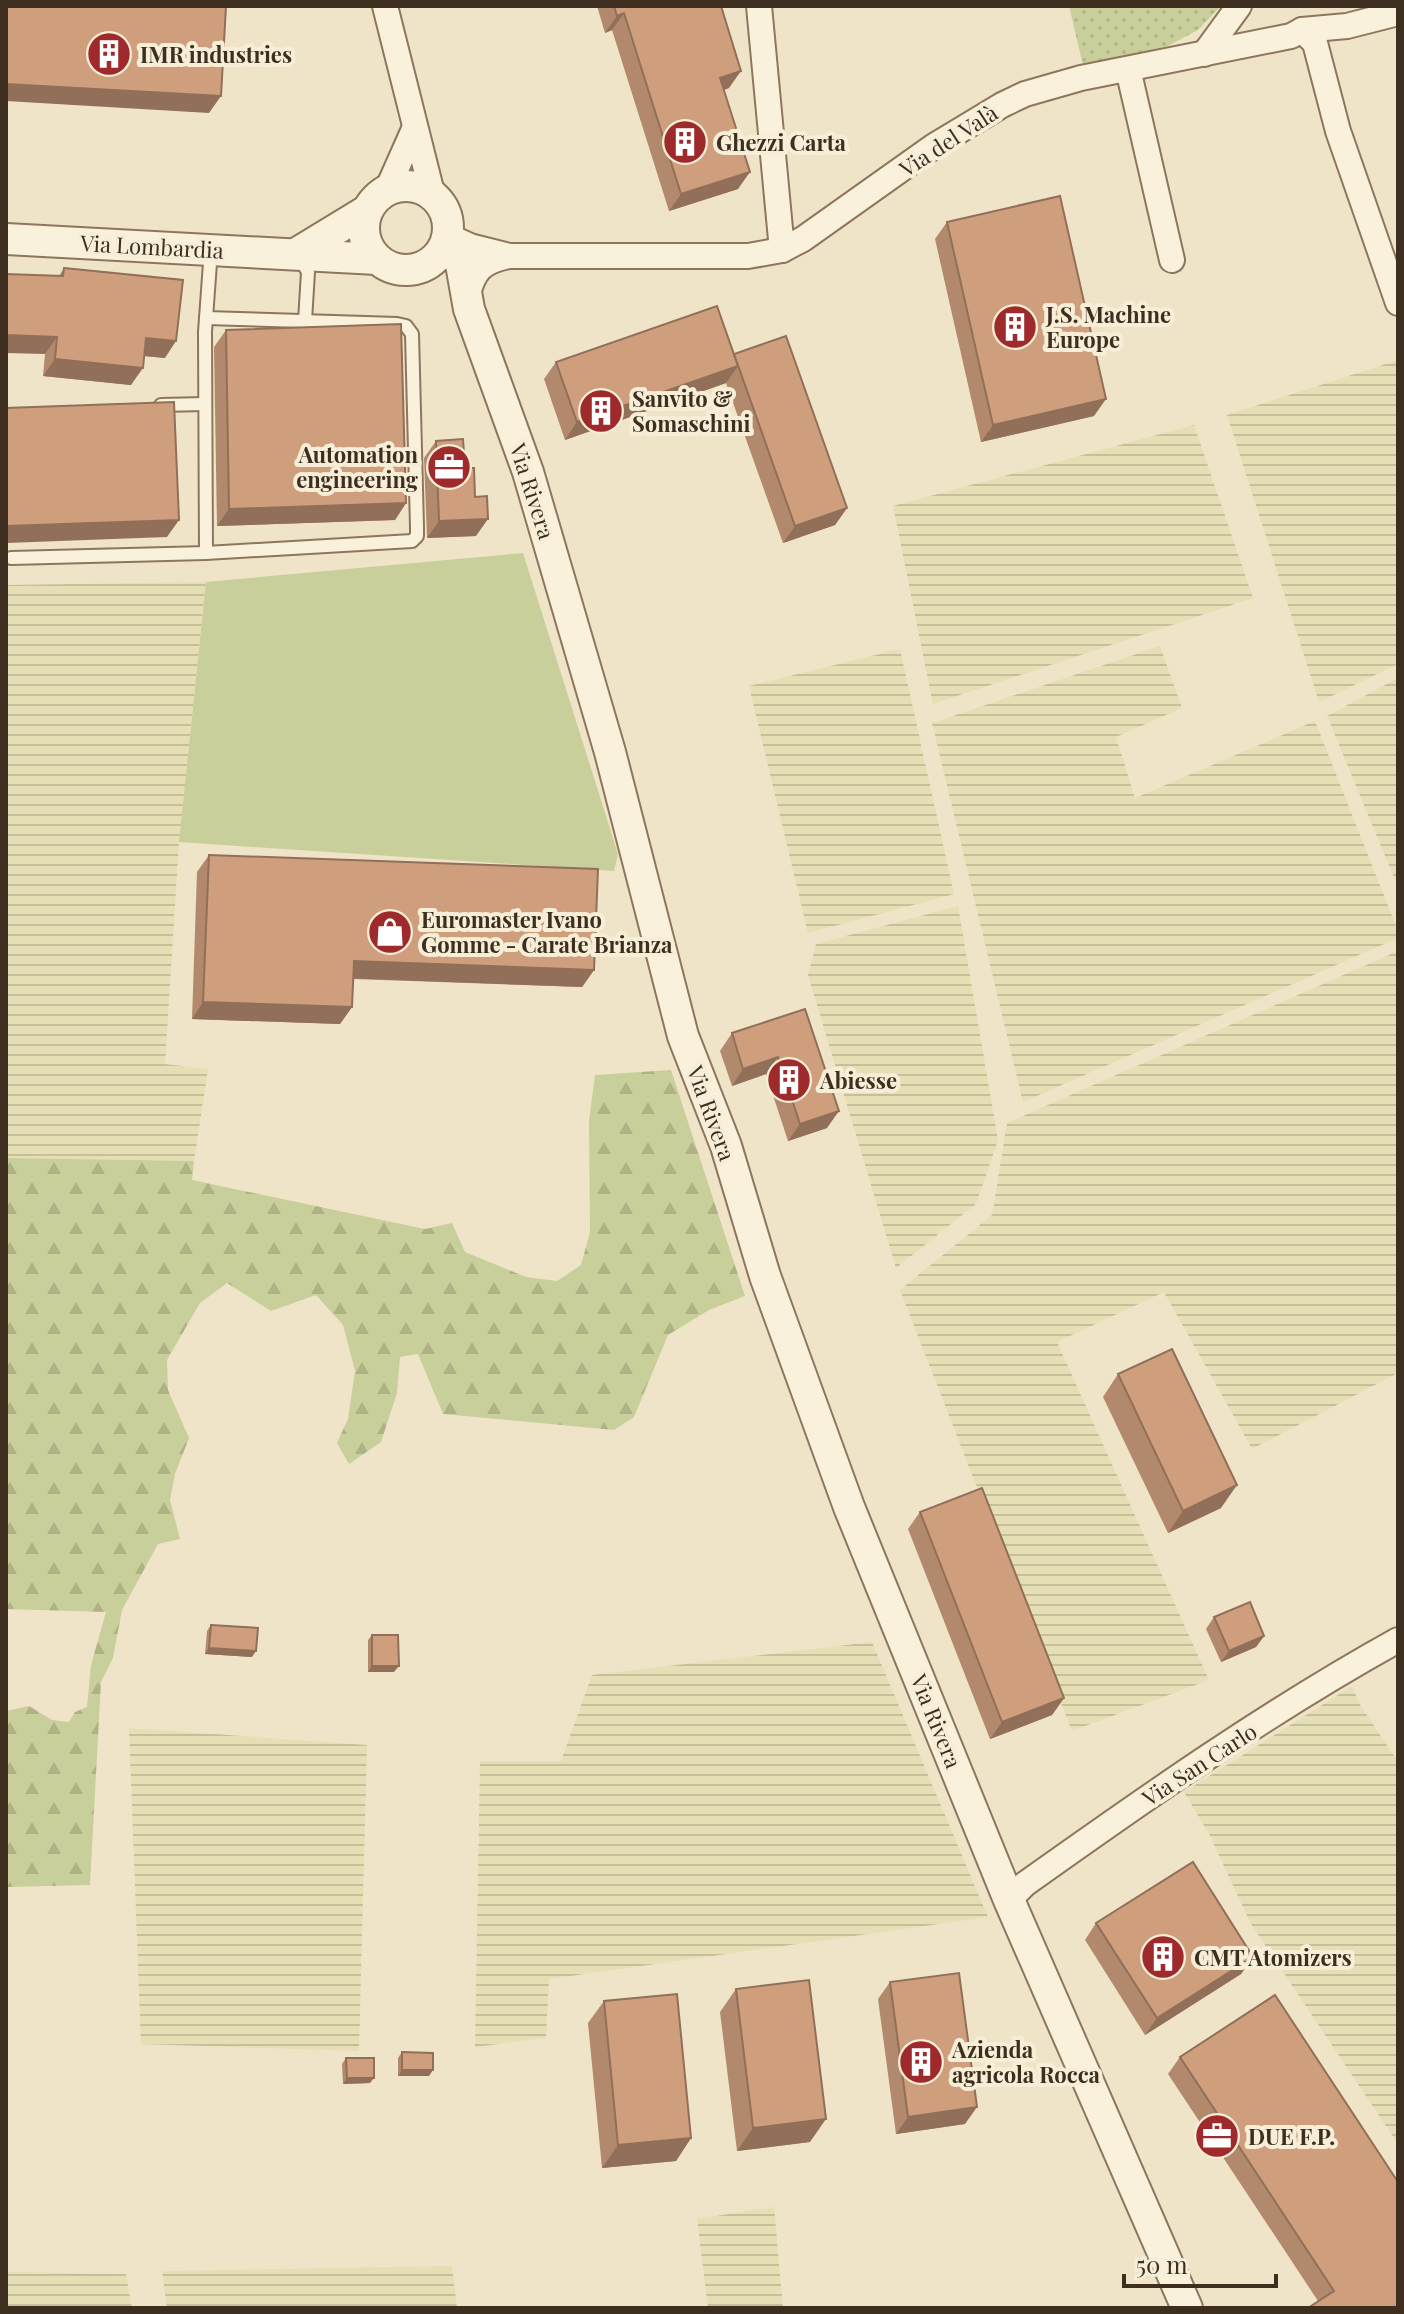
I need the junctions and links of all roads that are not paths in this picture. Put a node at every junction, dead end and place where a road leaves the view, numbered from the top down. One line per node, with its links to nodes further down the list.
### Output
1 (385, 6): 8 (street)
2 (759, 6): 14 (street)
3 (1239, 6): 6 (street)
4 (1301, 18): 5 (street, Via del Valà); 6 (street, Via del Valà); 21 (street)
5 (1396, 22)
6 (1204, 54): 7 (street, Via del Valà)
7 (1128, 69): 14 (street, Via del Valà); 18 (street)
8 (415, 127): 9 (street); 10 (street)
9 (432, 193): 10 (street); 12 (street)
10 (377, 201): 15 (street); 17 (street)
11 (6, 239): 13 (street, Via Lombardia)
12 (447, 239): 16 (street, Via del Valà); 19 (street); 20 (street, Via Rivera)
13 (211, 249): 15 (street, Via Lombardia); 22 (lane)
14 (782, 250): 16 (street, Via del Valà)
15 (297, 253): 17 (street, Via Lombardia); 23 (lane)
16 (509, 256): 20 (street)
17 (377, 259): 19 (street)
18 (1172, 260)
19 (415, 270): 20 (street)
20 (468, 303): 29 (street, Via Rivera)
21 (1398, 303)
22 (206, 318): 23 (lane); 24 (lane)
23 (305, 321): 26 (lane)
24 (205, 404): 25 (lane); 26 (lane)
25 (144, 406)
26 (206, 553): 27 (lane)
27 (11, 558)
28 (1398, 1640): 29 (street, Via San Carlo)
29 (1009, 1900): 30 (street, Via Rivera)
30 (1187, 2308)

